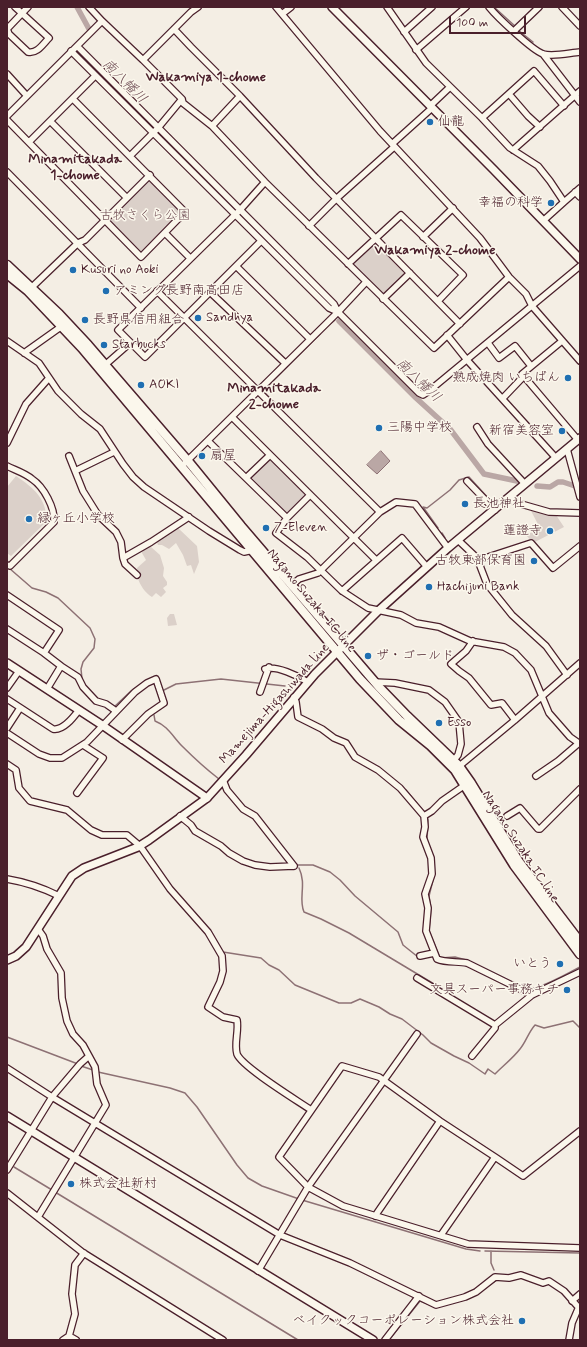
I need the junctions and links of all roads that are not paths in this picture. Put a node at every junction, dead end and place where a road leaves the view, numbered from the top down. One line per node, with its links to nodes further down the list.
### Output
1 (15, 7): 14 (street)
2 (28, 7): 14 (street)
3 (89, 7): 16 (street)
4 (198, 7): 19 (street)
5 (276, 7): 15 (street)
6 (291, 7): 15 (street)
7 (332, 7): 40 (street)
8 (386, 7): 21 (street)
9 (432, 7): 21 (street)
10 (466, 7): 23 (street)
11 (489, 7): 20 (street)
12 (539, 7): 20 (street)
13 (562, 7): 17 (street)
14 (22, 14): 18 (street); 18 (street)
15 (282, 14): 50 (street)
16 (102, 21): 22 (street); 27 (street)
17 (579, 22)
18 (7, 29)
19 (174, 29): 27 (street); 34 (street)
20 (515, 29): 26 (street)
21 (404, 32): 23 (street)
22 (76, 46): 24 (street); 47 (street)
23 (416, 50): 30 (street)
24 (71, 51): 29 (street); 33 (street)
25 (580, 52): 26 (street)
26 (544, 54): 35 (street)
27 (143, 60): 37 (street)
28 (7, 74): 33 (street)
29 (96, 76): 36 (street); 48 (street)
30 (450, 88): 40 (street); 42 (street)
31 (580, 91): 35 (street)
32 (509, 94): 39 (street); 42 (street); 46 (street)
33 (27, 96): 41 (street)
34 (240, 96): 45 (street); 59 (street)
35 (575, 96): 38 (street); 39 (street)
36 (73, 98): 44 (street); 52 (street)
37 (182, 99): 45 (street); 47 (street)
38 (580, 102)
39 (564, 106): 46 (street)
40 (431, 107): 50 (street); 65 (street)
41 (7, 116)
42 (482, 118): 51 (street)
43 (7, 120): 49 (street)
44 (50, 121): 49 (street); 58 (street)
45 (212, 126): 55 (street)
46 (540, 127): 51 (street)
47 (158, 128): 48 (street); 62 (street)
48 (153, 133): 52 (street); 63 (street)
49 (29, 142): 64 (street)
50 (393, 145): 59 (street); 61 (street)
51 (513, 150): 60 (street)
52 (130, 156): 54 (street)
53 (7, 172): 71 (street)
54 (150, 175): 58 (street); 67 (street)
55 (265, 182): 62 (street); 66 (street)
56 (578, 190): 57 (street); 60 (street)
57 (580, 197)
58 (126, 198): 64 (street)
59 (336, 199): 66 (street); 69 (street)
60 (564, 202): 65 (street)
61 (453, 208): 68 (street); 79 (street)
62 (240, 210): 63 (street); 88 (street)
63 (235, 214): 70 (street); 72 (street)
64 (104, 220): 67 (street); 71 (street)
65 (544, 220): 73 (street)
66 (309, 226): 74 (street)
67 (165, 233): 72 (street)
68 (423, 237): 69 (street); 85 (street)
69 (375, 238): 74 (street); 78 (street)
70 (261, 241): 75 (street); 88 (street)
71 (78, 243): 81 (street); 87 (street)
72 (190, 258): 82 (street)
73 (580, 259)
74 (348, 264): 80 (street)
75 (236, 266): 83 (street); 93 (street)
76 (580, 266): 86 (street)
77 (8, 270): 81 (main road, Nagano Suzaka IC line)
78 (410, 273): 84 (street); 85 (street)
79 (509, 277): 86 (street); 90 (street)
80 (366, 282): 84 (street); 88 (street)
81 (30, 289): 91 (main road, Nagano Suzaka IC line); 102 (main road, Nagano Suzaka IC line)
82 (158, 291): 87 (street); 89 (street)
83 (210, 292): 89 (street); 101 (street)
84 (383, 299): 92 (street)
85 (438, 301): 90 (street)
86 (532, 306): 95 (street); 97 (street)
87 (141, 308): 96 (street)
88 (338, 312): 93 (street); 99 (street)
89 (185, 318): 96 (street); 106 (street)
90 (460, 324): 92 (street)
91 (62, 326): 98 (street); 120 (main road, Nagano Suzaka IC line)
92 (447, 335): 99 (street)
93 (310, 338): 101 (street)
94 (7, 341): 98 (street)
95 (562, 341): 100 (street); 103 (street)
96 (130, 343): 102 (street)
97 (488, 343): 99 (street); 103 (street)
98 (24, 353): 105 (street)
99 (468, 360): 107 (street)
100 (580, 361)
101 (285, 363): 106 (street)
102 (105, 365): 118 (main road, Nagano Suzaka IC line)
103 (530, 366): 104 (street)
104 (524, 376): 107 (street); 110 (street)
105 (49, 378): 112 (street); 114 (street)
106 (258, 391): 108 (street); 130 (street)
107 (502, 398): 117 (street)
108 (232, 417): 111 (street); 115 (street)
109 (477, 427): 125 (street)
110 (579, 439): 113 (street, Mamejima-Higashiwada line)
111 (208, 440): 118 (street); 122 (street)
112 (7, 443)
113 (567, 449): 117 (street, Mamejima-Higashiwada line); 123 (street)
114 (114, 452): 121 (street); 132 (street)
115 (270, 455): 122 (street); 126 (street)
116 (69, 456): 121 (street)
117 (556, 458): 125 (street, Mamejima-Higashiwada line)
118 (188, 461): 120 (street); 146 (main road, Nagano Suzaka IC line)
119 (7, 466): 142 (street)
120 (181, 467): 138 (main road, Nagano Suzaka IC line)
121 (75, 471): 139 (street)
122 (246, 478): 133 (street)
123 (578, 479): 128 (street)
124 (467, 480): 129 (street)
125 (525, 484): 127 (street, Mamejima-Higashiwada line)
126 (310, 495): 133 (street); 134 (street)
127 (511, 497): 129 (street, Mamejima-Higashiwada line); 131 (street)
128 (580, 497)
129 (495, 510): 135 (street, Mamejima-Higashiwada line)
130 (380, 512): 134 (street); 137 (street)
131 (580, 513)
132 (189, 517): 138 (street); 139 (street)
133 (287, 518): 144 (street)
134 (353, 538): 141 (street); 144 (street)
135 (458, 540): 137 (street, Mamejima-Higashiwada line); 140 (street)
136 (580, 546): 140 (street)
137 (448, 548): 143 (street, Mamejima-Higashiwada line)
138 (253, 550): 152 (main road, Nagano Suzaka IC line)
139 (123, 558): 145 (street)
140 (477, 558): 158 (street)
141 (376, 560): 143 (street); 147 (street)
142 (7, 564)
143 (427, 568): 149 (street, Mamejima-Higashiwada line)
144 (320, 571): 146 (street); 147 (street)
145 (137, 575)
146 (291, 586): 152 (main road, Nagano Suzaka IC line)
147 (342, 591): 149 (street)
148 (7, 596): 153 (street)
149 (378, 611): 151 (street); 152 (street, Mamejima-Higashiwada line)
150 (7, 629): 153 (street)
151 (473, 641): 164 (street); 170 (street)
152 (340, 648): 159 (street, Mamejima-Higashiwada line); 160 (main road, Nagano Suzaka IC line); 178 (main road, Nagano Suzaka IC line)
153 (44, 653): 156 (street)
154 (580, 662): 158 (street)
155 (7, 663): 157 (street)
156 (61, 666): 162 (street); 169 (street)
157 (19, 671): 161 (street); 162 (street)
158 (567, 675): 164 (street)
159 (308, 682): 163 (street); 165 (street, Mamejima-Higashiwada line)
160 (374, 682): 178 (main road, Nagano Suzaka IC line); 178 (street)
161 (7, 688)
162 (47, 690): 168 (street)
163 (260, 692)
164 (542, 696): 170 (street); 175 (street)
165 (294, 697): 180 (street, Mamejima-Higashiwada line); 186 (street)
166 (7, 699): 167 (street)
167 (20, 708): 168 (street); 172 (street)
168 (79, 710): 171 (street)
169 (116, 712): 171 (street); 174 (street)
170 (515, 720): 178 (street)
171 (102, 725): 174 (street); 176 (street)
172 (7, 728)
173 (7, 733): 176 (street)
174 (122, 740): 184 (street)
175 (580, 744): 179 (street)
176 (83, 745): 183 (street)
177 (7, 764): 188 (street)
178 (456, 766): 181 (main road, Nagano Suzaka IC line); 192 (main road, Nagano Suzaka IC line)
179 (536, 776)
180 (222, 780): 184 (street, Mamejima-Higashiwada line); 185 (street)
181 (465, 785): 186 (street); 194 (main road, Nagano Suzaka IC line)
182 (580, 789): 187 (street)
183 (78, 793)
184 (207, 798): 185 (street, Mamejima-Higashiwada line)
185 (180, 816): 188 (street, Mamejima-Higashiwada line)
186 (424, 816): 193 (street)
187 (507, 816)
188 (140, 846): 190 (street, Mamejima-Higashiwada line); 207 (street)
189 (7, 879): 190 (street)
190 (59, 896): 191 (street, Mamejima-Higashiwada line)
191 (38, 929): 196 (street, Mamejima-Higashiwada line); 202 (street)
192 (580, 942)
193 (434, 953): 195 (street); 199 (street)
194 (580, 954)
195 (420, 956)
196 (7, 960)
197 (580, 972): 199 (street)
198 (417, 978): 200 (street)
199 (532, 995): 200 (street)
200 (495, 1025): 203 (street)
201 (417, 1034): 205 (street)
202 (89, 1056): 206 (street); 210 (street)
203 (472, 1056)
204 (7, 1068): 206 (street)
205 (384, 1081): 207 (street); 209 (street); 216 (street)
206 (52, 1097): 210 (street); 211 (street)
207 (311, 1110): 216 (street)
208 (7, 1116): 211 (street)
209 (440, 1121): 213 (street); 218 (street)
210 (95, 1122): 214 (street); 220 (street)
211 (31, 1131): 214 (street); 215 (street)
212 (580, 1131): 213 (street)
213 (495, 1157): 221 (street)
214 (75, 1158): 219 (street); 224 (street)
215 (7, 1170)
216 (308, 1187): 218 (street); 220 (street)
217 (7, 1193): 219 (street)
218 (375, 1216): 221 (street)
219 (38, 1217): 223 (street)
220 (280, 1235): 224 (street); 226 (street)
221 (441, 1235): 222 (street)
222 (580, 1248)
223 (84, 1253): 229 (street); 232 (street)
224 (258, 1270): 233 (street)
225 (580, 1294): 227 (street)
226 (419, 1296): 227 (street); 234 (street)
227 (572, 1301): 228 (street)
228 (579, 1309): 235 (street)
229 (69, 1336): 230 (street); 231 (street)
230 (62, 1340)
231 (76, 1340)
232 (223, 1340)
233 (373, 1340)
234 (385, 1340)
235 (568, 1340)

